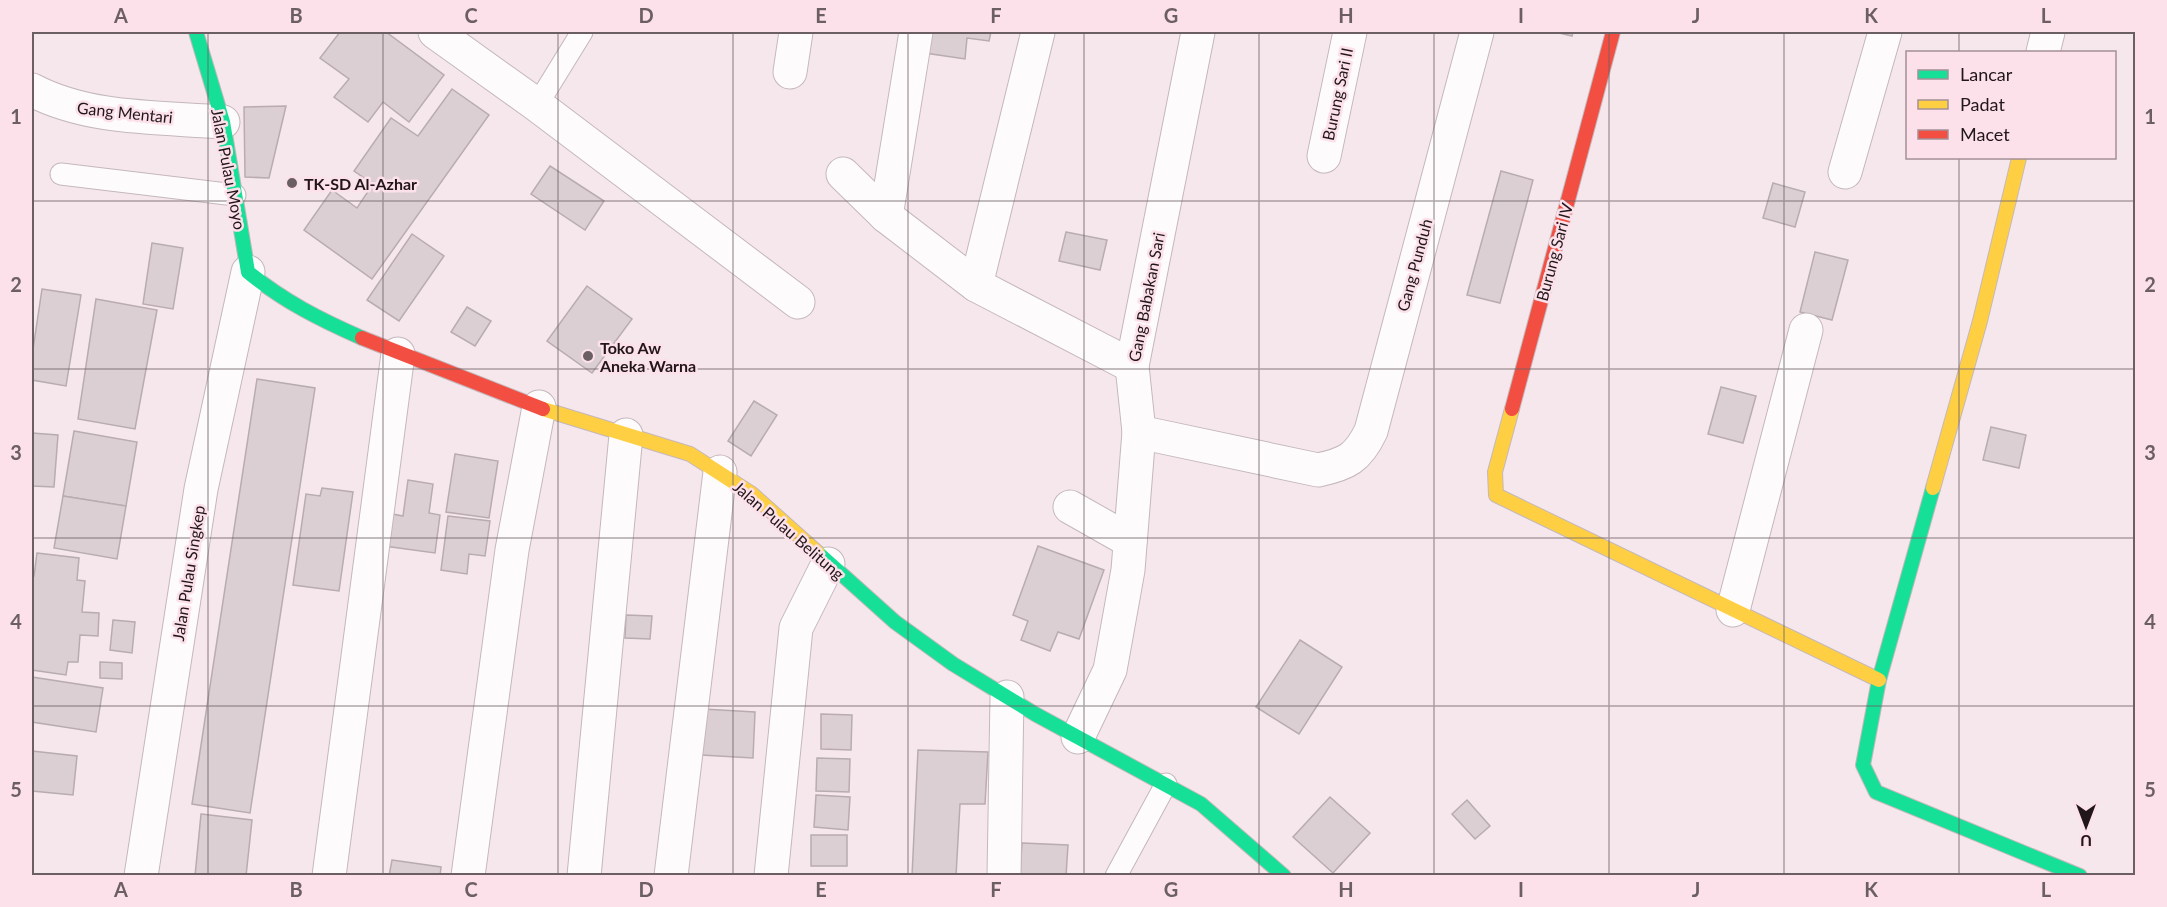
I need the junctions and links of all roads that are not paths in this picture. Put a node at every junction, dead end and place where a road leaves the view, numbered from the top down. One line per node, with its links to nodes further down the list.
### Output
1 (195, 32): 17 (street, Jalan Pulau Moyo)
2 (435, 32): 16 (street)
3 (582, 32): 16 (lane)
4 (796, 32): 14 (street)
5 (916, 32): 24 (street)
6 (1038, 32): 26 (street)
7 (1198, 32): 30 (street, Gang Babakan Sari)
8 (1350, 32): 18 (street, Burung Sari II)
9 (1477, 32): 32 (street, Gang Punduh)
10 (1613, 32): 38 (street, Burung Sari IV)
11 (1885, 32): 20 (street)
12 (2048, 32): 13 (street)
13 (2043, 51)
14 (790, 72)
15 (32, 90): 17 (street, Gang Mentari)
16 (537, 105): 27 (street)
17 (222, 122): 23 (street, Jalan Pulau Moyo)
18 (1324, 156)
19 (2019, 159): 39 (street)
20 (1845, 172)
21 (62, 174): 23 (lane)
22 (843, 174): 24 (street)
23 (235, 195): 25 (street, Jalan Pulau Moyo)
24 (886, 216): 26 (street)
25 (248, 272): 29 (street, Jalan Pulau Belitung); 43 (street, Jalan Pulau Singkep)
26 (976, 285): 30 (street)
27 (798, 302)
28 (1806, 330): 38 (street)
29 (398, 354): 31 (street, Jalan Pulau Belitung); 44 (street)
30 (1132, 366): 32 (street, Gang Babakan Sari)
31 (539, 407): 33 (street, Jalan Pulau Belitung); 45 (street)
32 (1139, 432): 36 (street, Gang Babakan Sari)
33 (626, 435): 34 (street, Jalan Pulau Belitung); 46 (street)
34 (720, 472): 37 (street, Jalan Pulau Belitung); 47 (street)
35 (1070, 507): 36 (street)
36 (1130, 541): 41 (street, Gang Babakan Sari)
37 (828, 564): 40 (street, Jalan Pulau Belitung); 48 (street)
38 (1733, 610): 39 (street)
39 (1879, 680): 52 (street)
40 (1007, 697): 41 (street, Jalan Pulau Belitung); 49 (street)
41 (1085, 724): 42 (street, Jalan Pulau Belitung)
42 (1166, 784): 50 (lane); 51 (street, Jalan Pulau Belitung)
43 (141, 876)
44 (329, 876)
45 (468, 876)
46 (584, 876)
47 (671, 876)
48 (771, 876)
49 (1004, 876)
50 (1116, 876)
51 (1284, 876)
52 (2080, 876)

